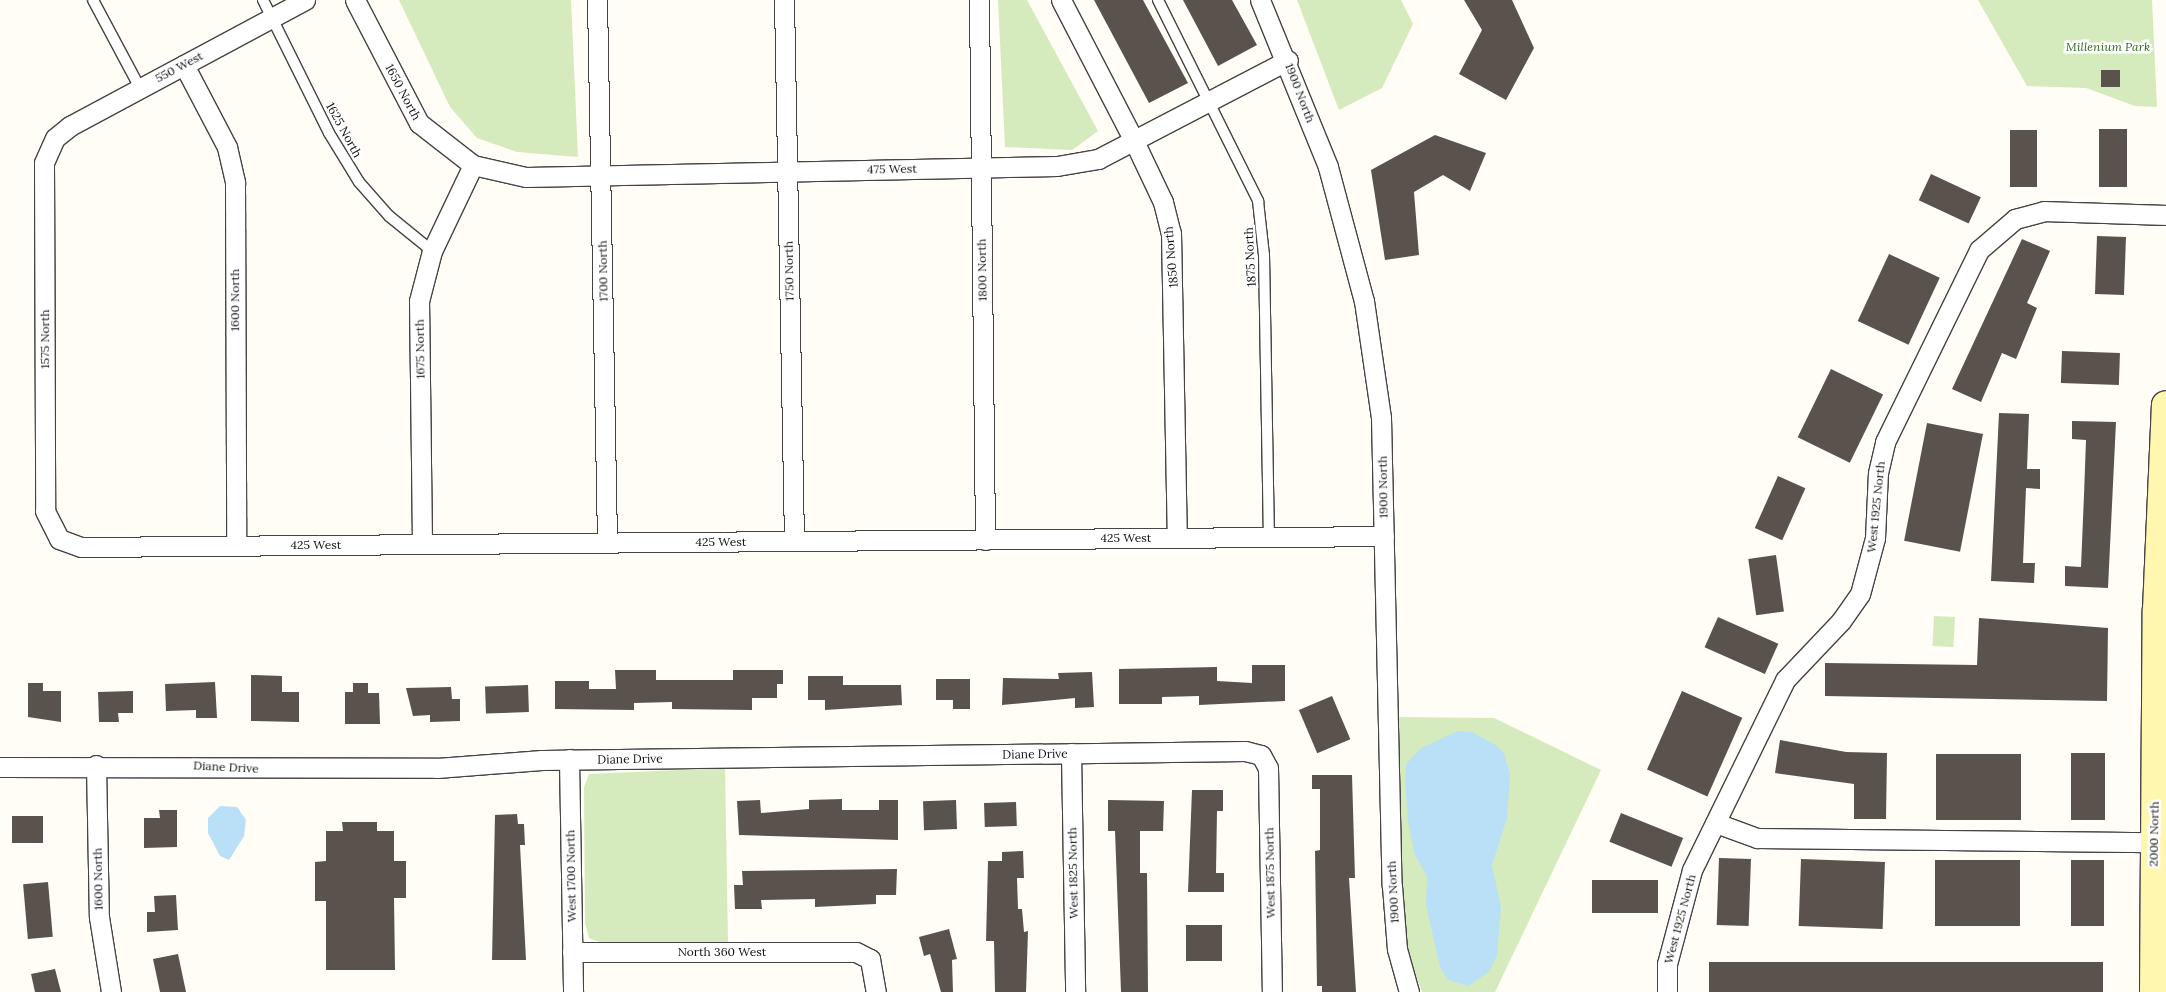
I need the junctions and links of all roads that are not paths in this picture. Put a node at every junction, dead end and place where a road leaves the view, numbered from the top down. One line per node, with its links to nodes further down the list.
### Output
1 (93, 0): 14 (lane)
2 (263, 0): 11 (lane, 1625 North)
3 (305, 0): 11 (street, 550 West)
4 (355, 0): 18 (street, 1650 North)
5 (597, 0): 21 (street, 1700 North)
6 (784, 0): 20 (street, 1750 North)
7 (979, 0): 19 (street, 1800 North)
8 (1061, 0): 17 (street, 1850 North)
9 (1158, 0): 15 (lane, 1875 North)
10 (1260, 0): 12 (street, 1900 North)
11 (272, 18): 13 (street, 550 West); 23 (lane, 1625 North)
12 (1288, 60): 15 (street, 475 West); 25 (street, 1900 North)
13 (184, 65): 14 (street, 550 West); 33 (street, 1600 North)
14 (140, 88): 16 (street, 550 West)
15 (1210, 101): 17 (street, 475 West); 26 (lane, 1875 North)
16 (55, 138): 28 (street, 1575 North)
17 (1134, 141): 19 (street, 475 West); 27 (street, 1850 North)
18 (473, 165): 21 (street, 475 West); 23 (street, 1675 North)
19 (981, 168): 20 (street, 475 West); 29 (street, 1800 North)
20 (787, 171): 21 (street, 475 West); 30 (street, 1750 North)
21 (602, 175): 31 (street, 1700 North)
22 (2166, 215): 40 (street, West 1925 North)
23 (432, 250): 32 (street, 1675 North)
24 (2166, 405): 34 (street, 2000 North)
25 (1384, 536): 26 (street, 425 West); 48 (street, 1900 North)
26 (1269, 537): 27 (street, 425 West)
27 (1177, 538): 29 (street, 425 West)
28 (59, 539): 33 (street, 425 West)
29 (985, 540): 30 (street, 425 West)
30 (794, 541): 31 (street, 425 West)
31 (607, 543): 32 (street, 425 West)
32 (422, 544): 33 (street, 425 West)
33 (236, 546)
34 (2162, 610): 41 (street, 2000 North)
35 (1071, 753): 36 (street, Diane Drive); 37 (street, Diane Drive); 46 (street, West 1825 North)
36 (1261, 755): 47 (street, West 1875 North)
37 (568, 760): 38 (street, Diane Drive); 42 (street, West 1700 North)
38 (96, 765): 39 (street, Diane Drive); 43 (street, 1600 North)
39 (0, 767)
40 (1716, 823): 41 (street); 49 (street, West 1925 North)
41 (2154, 842): 50 (street, 2000 North)
42 (572, 952): 44 (street, West 1700 North); 45 (street, North 360 West)
43 (111, 992)
44 (573, 992)
45 (876, 992)
46 (1075, 992)
47 (1272, 992)
48 (1409, 992)
49 (1667, 992)
50 (2154, 992)

